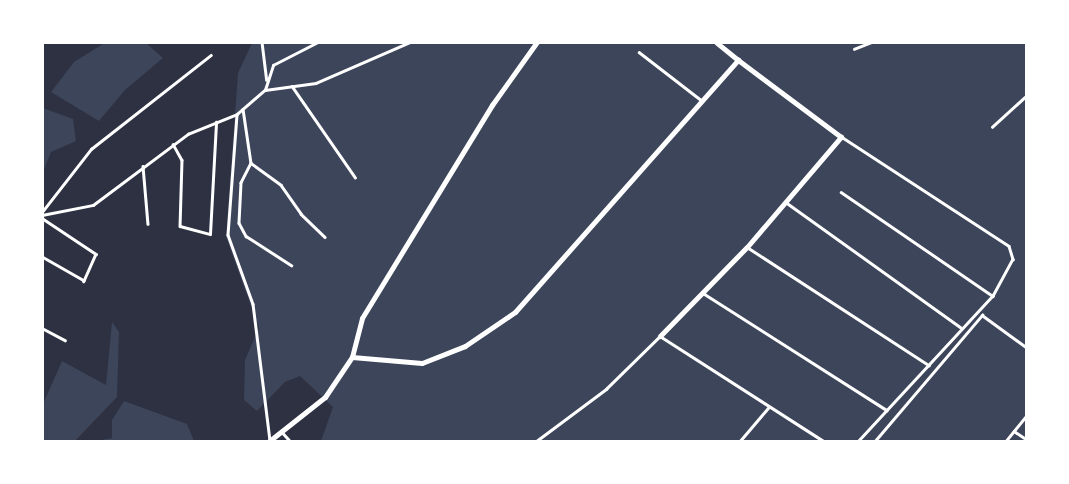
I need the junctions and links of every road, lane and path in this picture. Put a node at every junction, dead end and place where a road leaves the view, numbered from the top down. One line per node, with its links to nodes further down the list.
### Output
1 (262, 42): 11 (lane)
2 (318, 42): 11 (lane)
3 (410, 42): 12 (lane)
4 (537, 42): 40 (street)
5 (716, 42): 10 (street)
6 (871, 42): 7 (lane)
7 (854, 49)
8 (639, 52): 15 (lane)
9 (211, 55): 27 (lane)
10 (738, 60): 15 (street); 20 (street)
11 (268, 82): 13 (lane)
12 (292, 86): 13 (lane); 24 (lane)
13 (265, 90): 16 (lane)
14 (1026, 96): 19 (lane)
15 (703, 101): 40 (street)
16 (243, 108): 17 (lane); 22 (lane)
17 (237, 114): 18 (lane); 48 (lane)
18 (216, 122): 21 (lane); 21 (lane)
19 (992, 127)
20 (842, 137): 26 (street); 34 (lane)
21 (173, 144): 23 (lane)
22 (251, 163): 29 (lane); 32 (lane)
23 (142, 165): 27 (lane); 28 (lane)
24 (355, 177)
25 (841, 192): 34 (lane)
26 (786, 202): 30 (street); 35 (lane)
27 (42, 215): 31 (lane)
28 (148, 224)
29 (325, 237)
30 (747, 247): 33 (street); 41 (lane)
31 (42, 257)
32 (291, 265)
33 (703, 294): 37 (street); 43 (lane)
34 (993, 296): 35 (lane)
35 (960, 327): 41 (lane)
36 (42, 328): 38 (lane)
37 (660, 336): 42 (lane); 50 (lane)
38 (65, 340)
39 (1026, 347): 54 (lane)
40 (352, 357): 45 (street)
41 (929, 365): 43 (lane)
42 (768, 408): 51 (lane); 52 (lane)
43 (887, 410): 53 (lane)
44 (1026, 416): 46 (lane)
45 (281, 431): 48 (street); 49 (lane)
46 (1014, 431): 47 (lane); 55 (lane)
47 (1026, 439)
48 (269, 441)
49 (291, 442)
50 (535, 442)
51 (739, 442)
52 (825, 442)
53 (858, 442)
54 (874, 442)
55 (1005, 442)

